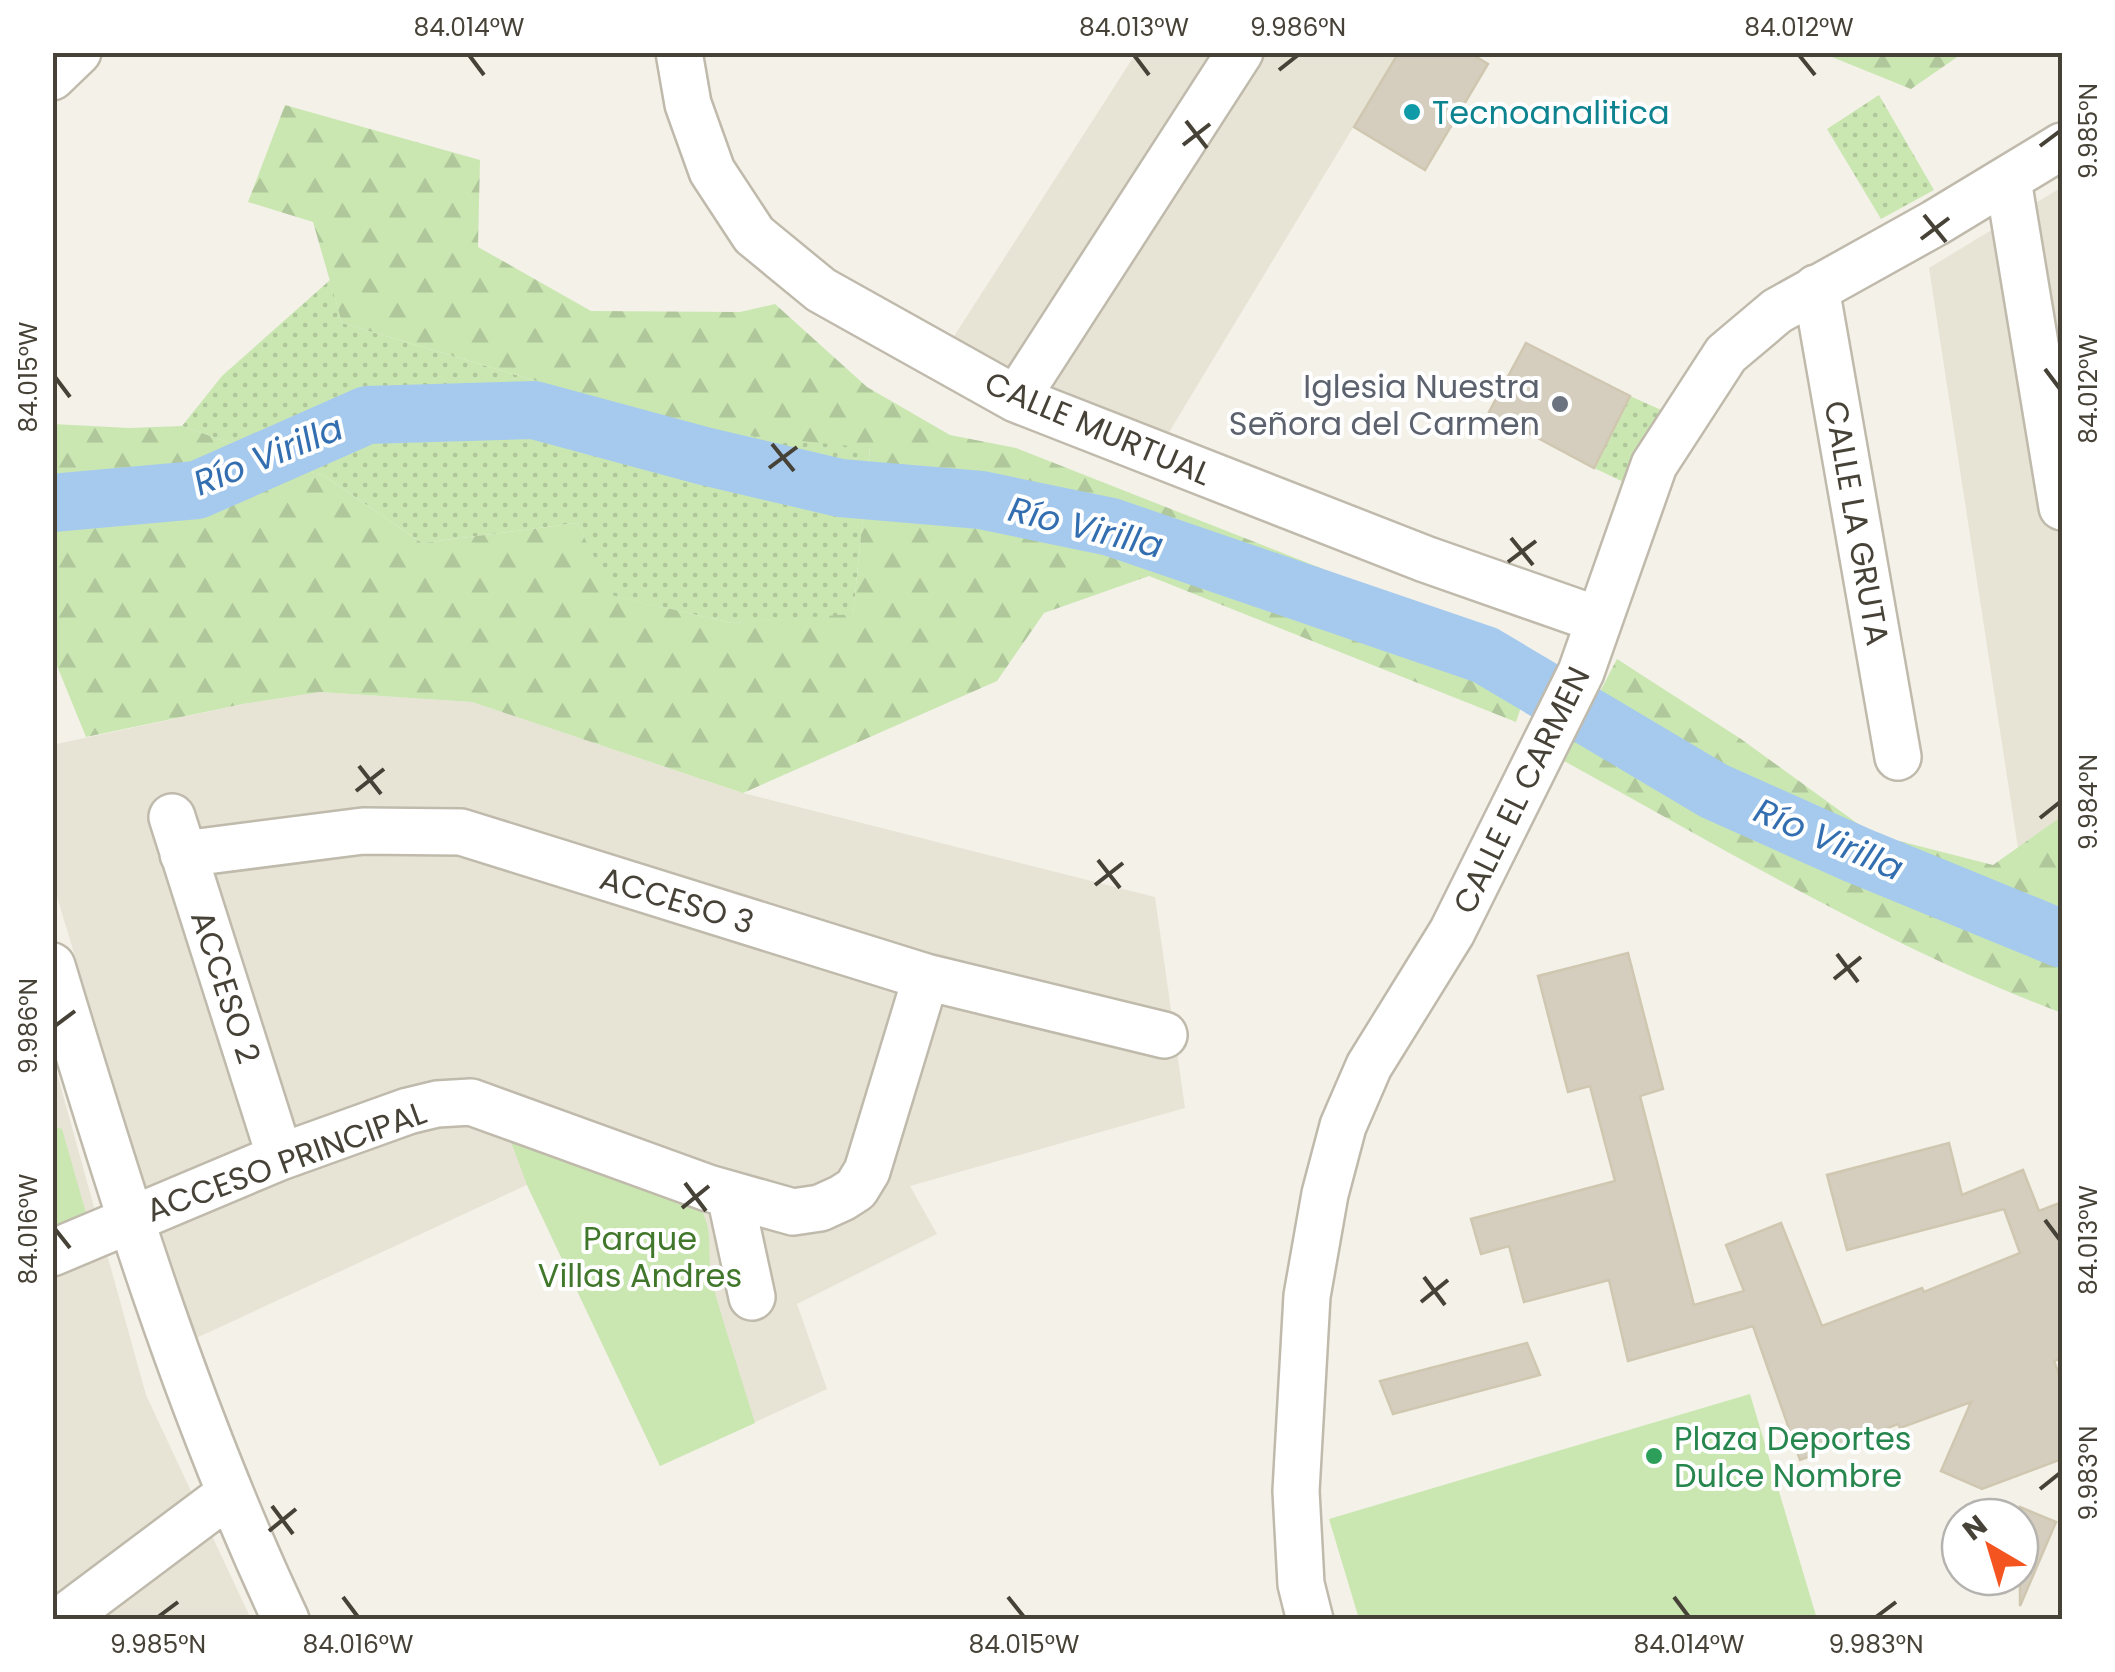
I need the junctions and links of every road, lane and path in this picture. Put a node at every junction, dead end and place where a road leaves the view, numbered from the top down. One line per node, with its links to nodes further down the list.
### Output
1 (78, 52): 4 (street)
2 (679, 52): 8 (street, CALLE MURTUAL)
3 (1240, 52): 8 (street)
4 (52, 77)
5 (2062, 146): 6 (street, CALLE EL CARMEN)
6 (2008, 180): 7 (street, CALLE EL CARMEN); 9 (street)
7 (1816, 288): 10 (street, CALLE EL CARMEN); 11 (street, CALLE LA GRUTA)
8 (1016, 399): 10 (street, CALLE MURTUAL)
9 (2062, 507)
10 (1599, 620): 24 (street, CALLE EL CARMEN)
11 (1898, 757)
12 (177, 836): 14 (street, ACCESO 3); 16 (street, ACCESO 2)
13 (52, 966): 18 (street)
14 (926, 978): 15 (street, ACCESO 3); 17 (street, ACCESO PRINCIPAL)
15 (1164, 1035)
16 (280, 1157): 17 (street, ACCESO PRINCIPAL); 18 (street, ACCESO PRINCIPAL)
17 (730, 1195): 20 (street)
18 (129, 1219): 19 (street, ACCESO PRINCIPAL); 21 (street)
19 (52, 1253)
20 (752, 1297)
21 (229, 1494): 22 (street); 23 (street)
22 (61, 1620)
23 (286, 1620)
24 (1310, 1620)

